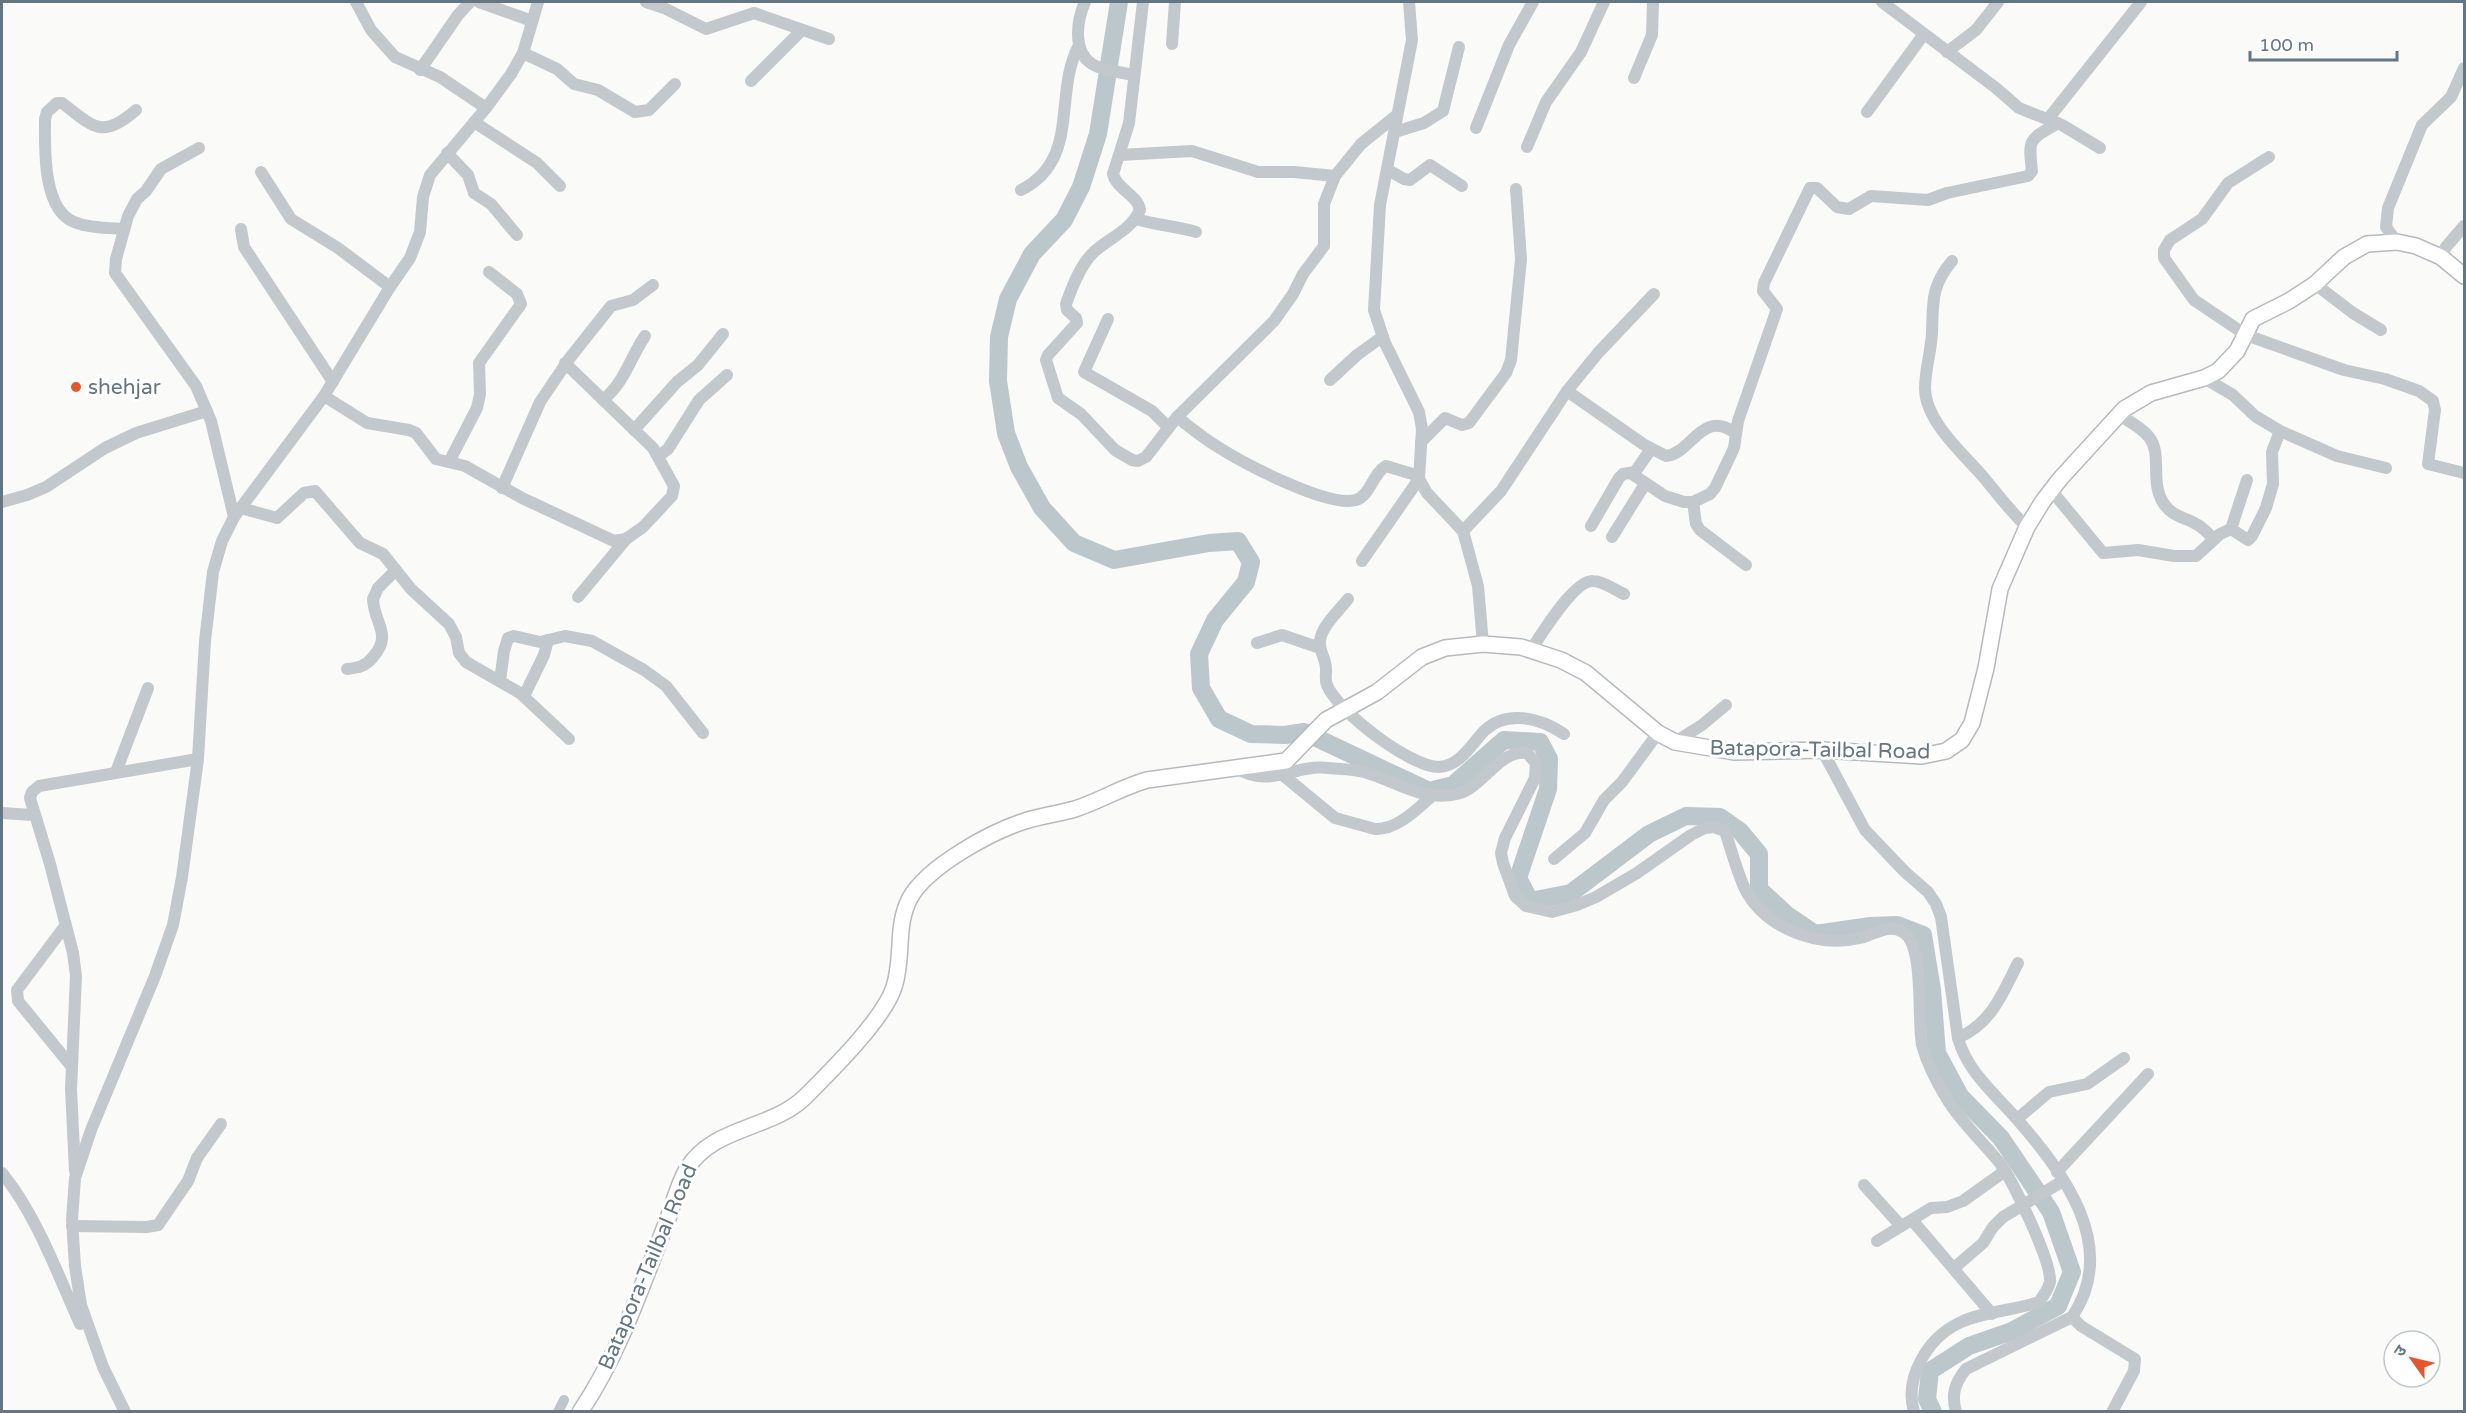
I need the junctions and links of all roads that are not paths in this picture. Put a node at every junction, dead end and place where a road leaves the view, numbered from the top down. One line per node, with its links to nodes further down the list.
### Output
1 (356, 2): 26 (street)
2 (470, 2): 26 (street)
3 (479, 2): 16 (street)
4 (538, 2): 16 (street)
5 (646, 2): 17 (street)
6 (1085, 2): 21 (street)
7 (1143, 2): 27 (street)
8 (1175, 2): 20 (street)
9 (1409, 2): 34 (street)
10 (1533, 2): 37 (street)
11 (1604, 2): 39 (street)
12 (1653, 2): 28 (street)
13 (1884, 2): 18 (street)
14 (1998, 2): 23 (street)
15 (2141, 2): 35 (street)
16 (532, 21): 24 (street)
17 (802, 30): 19 (street); 29 (street)
18 (1924, 34): 23 (street); 33 (street)
19 (829, 39)
20 (1172, 44)
21 (1079, 45): 27 (street); 51 (street)
22 (1459, 47): 38 (street)
23 (1947, 52): 35 (street)
24 (523, 53): 30 (street); 31 (street)
25 (2464, 68): 58 (street)
26 (420, 70): 31 (street)
27 (1134, 75): 43 (street)
28 (1634, 78)
29 (751, 81)
30 (675, 84)
31 (486, 108): 36 (street)
32 (136, 110): 55 (street)
33 (1867, 112)
34 (1397, 115): 38 (street); 47 (street)
35 (2053, 121): 40 (street); 87 (street)
36 (474, 122): 42 (street); 48 (street)
37 (1476, 128)
38 (1395, 132): 45 (street)
39 (1527, 147)
40 (2100, 147)
41 (199, 148): 55 (street)
42 (447, 153): 57 (street); 65 (street)
43 (1120, 155): 47 (street); 52 (street)
44 (2269, 158): 70 (street)
45 (1388, 170): 49 (street); 72 (street)
46 (261, 172): 65 (street)
47 (1335, 176): 83 (street)
48 (560, 186)
49 (1462, 186)
50 (1515, 189): 88 (street)
51 (1021, 190)
52 (1136, 219): 56 (street); 84 (street)
53 (2464, 226): 59 (street)
54 (241, 229): 77 (street)
55 (124, 230): 81 (street)
56 (1196, 232)
57 (517, 235)
58 (2397, 242): 59 (main road, Batapora-Tailbal Road); 63 (main road, Batapora-Tailbal Road)
59 (2441, 257): 62 (main road, Batapora-Tailbal Road)
60 (1952, 261): 104 (street)
61 (489, 272): 91 (street)
62 (2464, 276)
63 (2315, 284): 68 (street); 70 (main road, Batapora-Tailbal Road)
64 (653, 285): 73 (street)
65 (390, 287): 77 (street)
66 (1654, 294): 78 (street)
67 (1108, 319): 84 (street)
68 (2381, 330)
69 (723, 334): 85 (street)
70 (2246, 335): 75 (main road, Batapora-Tailbal Road); 93 (street)
71 (645, 336): 80 (street)
72 (1382, 337): 76 (street); 88 (street)
73 (566, 363): 80 (street); 98 (street)
74 (727, 375): 90 (street)
75 (2204, 378): 82 (main road, Batapora-Tailbal Road); 86 (street)
76 (1330, 380)
77 (333, 382): 79 (street)
78 (1567, 391): 89 (street); 106 (street)
79 (324, 396): 91 (street); 102 (street)
80 (603, 400): 85 (street)
81 (207, 411): 100 (street); 102 (street)
82 (2119, 415): 99 (main road, Batapora-Tailbal Road); 109 (street)
83 (1177, 417): 84 (street); 95 (street)
84 (1168, 427)
85 (634, 430): 90 (street)
86 (2280, 431): 92 (street); 105 (street)
87 (1734, 432): 89 (street); 101 (street)
88 (1421, 442): 95 (street)
89 (1651, 449): 94 (street)
90 (659, 456): 108 (street)
91 (449, 462): 98 (street)
92 (2386, 468)
93 (2464, 473)
94 (1632, 474): 97 (street); 103 (street)
95 (1419, 477): 106 (street); 110 (street)
96 (2247, 480): 105 (street)
97 (1645, 484): 101 (street); 107 (street)
98 (502, 488): 108 (street)
99 (2051, 490): 104 (main road, Batapora-Tailbal Road); 109 (street)
100 (2, 501)
101 (1693, 502): 111 (street)
102 (238, 512): 112 (street); 133 (street)
103 (1591, 526)
104 (2027, 527): 132 (main road, Batapora-Tailbal Road)
105 (2231, 529): 109 (street)
106 (1463, 531): 118 (street)
107 (1612, 537)
108 (627, 538): 114 (street)
109 (2214, 539)
110 (1362, 561)
111 (1746, 565)
112 (396, 570): 121 (street); 122 (street)
113 (1624, 594): 120 (street)
114 (578, 597)
115 (1348, 599): 119 (street)
116 (548, 640): 122 (street); 124 (street); 128 (street)
117 (1257, 643): 119 (street)
118 (1483, 644): 120 (main road, Batapora-Tailbal Road); 126 (main road, Batapora-Tailbal Road)
119 (1320, 648): 126 (street)
120 (1531, 650): 127 (main road, Batapora-Tailbal Road)
121 (347, 669)
122 (501, 681): 124 (street)
123 (148, 688): 135 (street)
124 (524, 696): 130 (street)
125 (1726, 705): 131 (street)
126 (1344, 709): 129 (street); 134 (main road, Batapora-Tailbal Road)
127 (1658, 732): 131 (main road, Batapora-Tailbal Road); 140 (street)
128 (703, 733)
129 (1564, 734)
130 (569, 739)
131 (1675, 742): 132 (main road, Batapora-Tailbal Road)
132 (1822, 750): 143 (street)
133 (198, 759): 135 (street); 151 (street)
134 (1234, 767): 136 (street); 163 (main road, Batapora-Tailbal Road)
135 (116, 772): 139 (street)
136 (1284, 776): 137 (street); 137 (street)
137 (1432, 796): 149 (street)
138 (2, 813): 139 (street)
139 (33, 815): 141 (street)
140 (1554, 860)
141 (66, 926): 145 (street); 145 (street)
142 (2018, 963): 143 (street)
143 (1958, 1038): 147 (street)
144 (2124, 1058): 147 (street)
145 (72, 1067): 151 (street)
146 (2148, 1074): 152 (street)
147 (2018, 1119): 152 (street)
148 (221, 1124): 156 (street)
149 (2005, 1171): 154 (street); 155 (street)
150 (2, 1173): 161 (street)
151 (75, 1178): 156 (street)
152 (2058, 1180): 154 (street); 160 (street)
153 (1864, 1185): 155 (street)
154 (2027, 1203): 158 (street); 159 (street)
155 (1907, 1223): 157 (street); 158 (street)
156 (72, 1226): 161 (street)
157 (1877, 1241)
158 (1954, 1268): 159 (street)
159 (1992, 1314): 164 (street)
160 (2072, 1317): 165 (street); 166 (street)
161 (103, 1367): 162 (street)
162 (125, 1412)
163 (580, 1412)
164 (1914, 1412)
165 (1956, 1412)
166 (2112, 1412)

